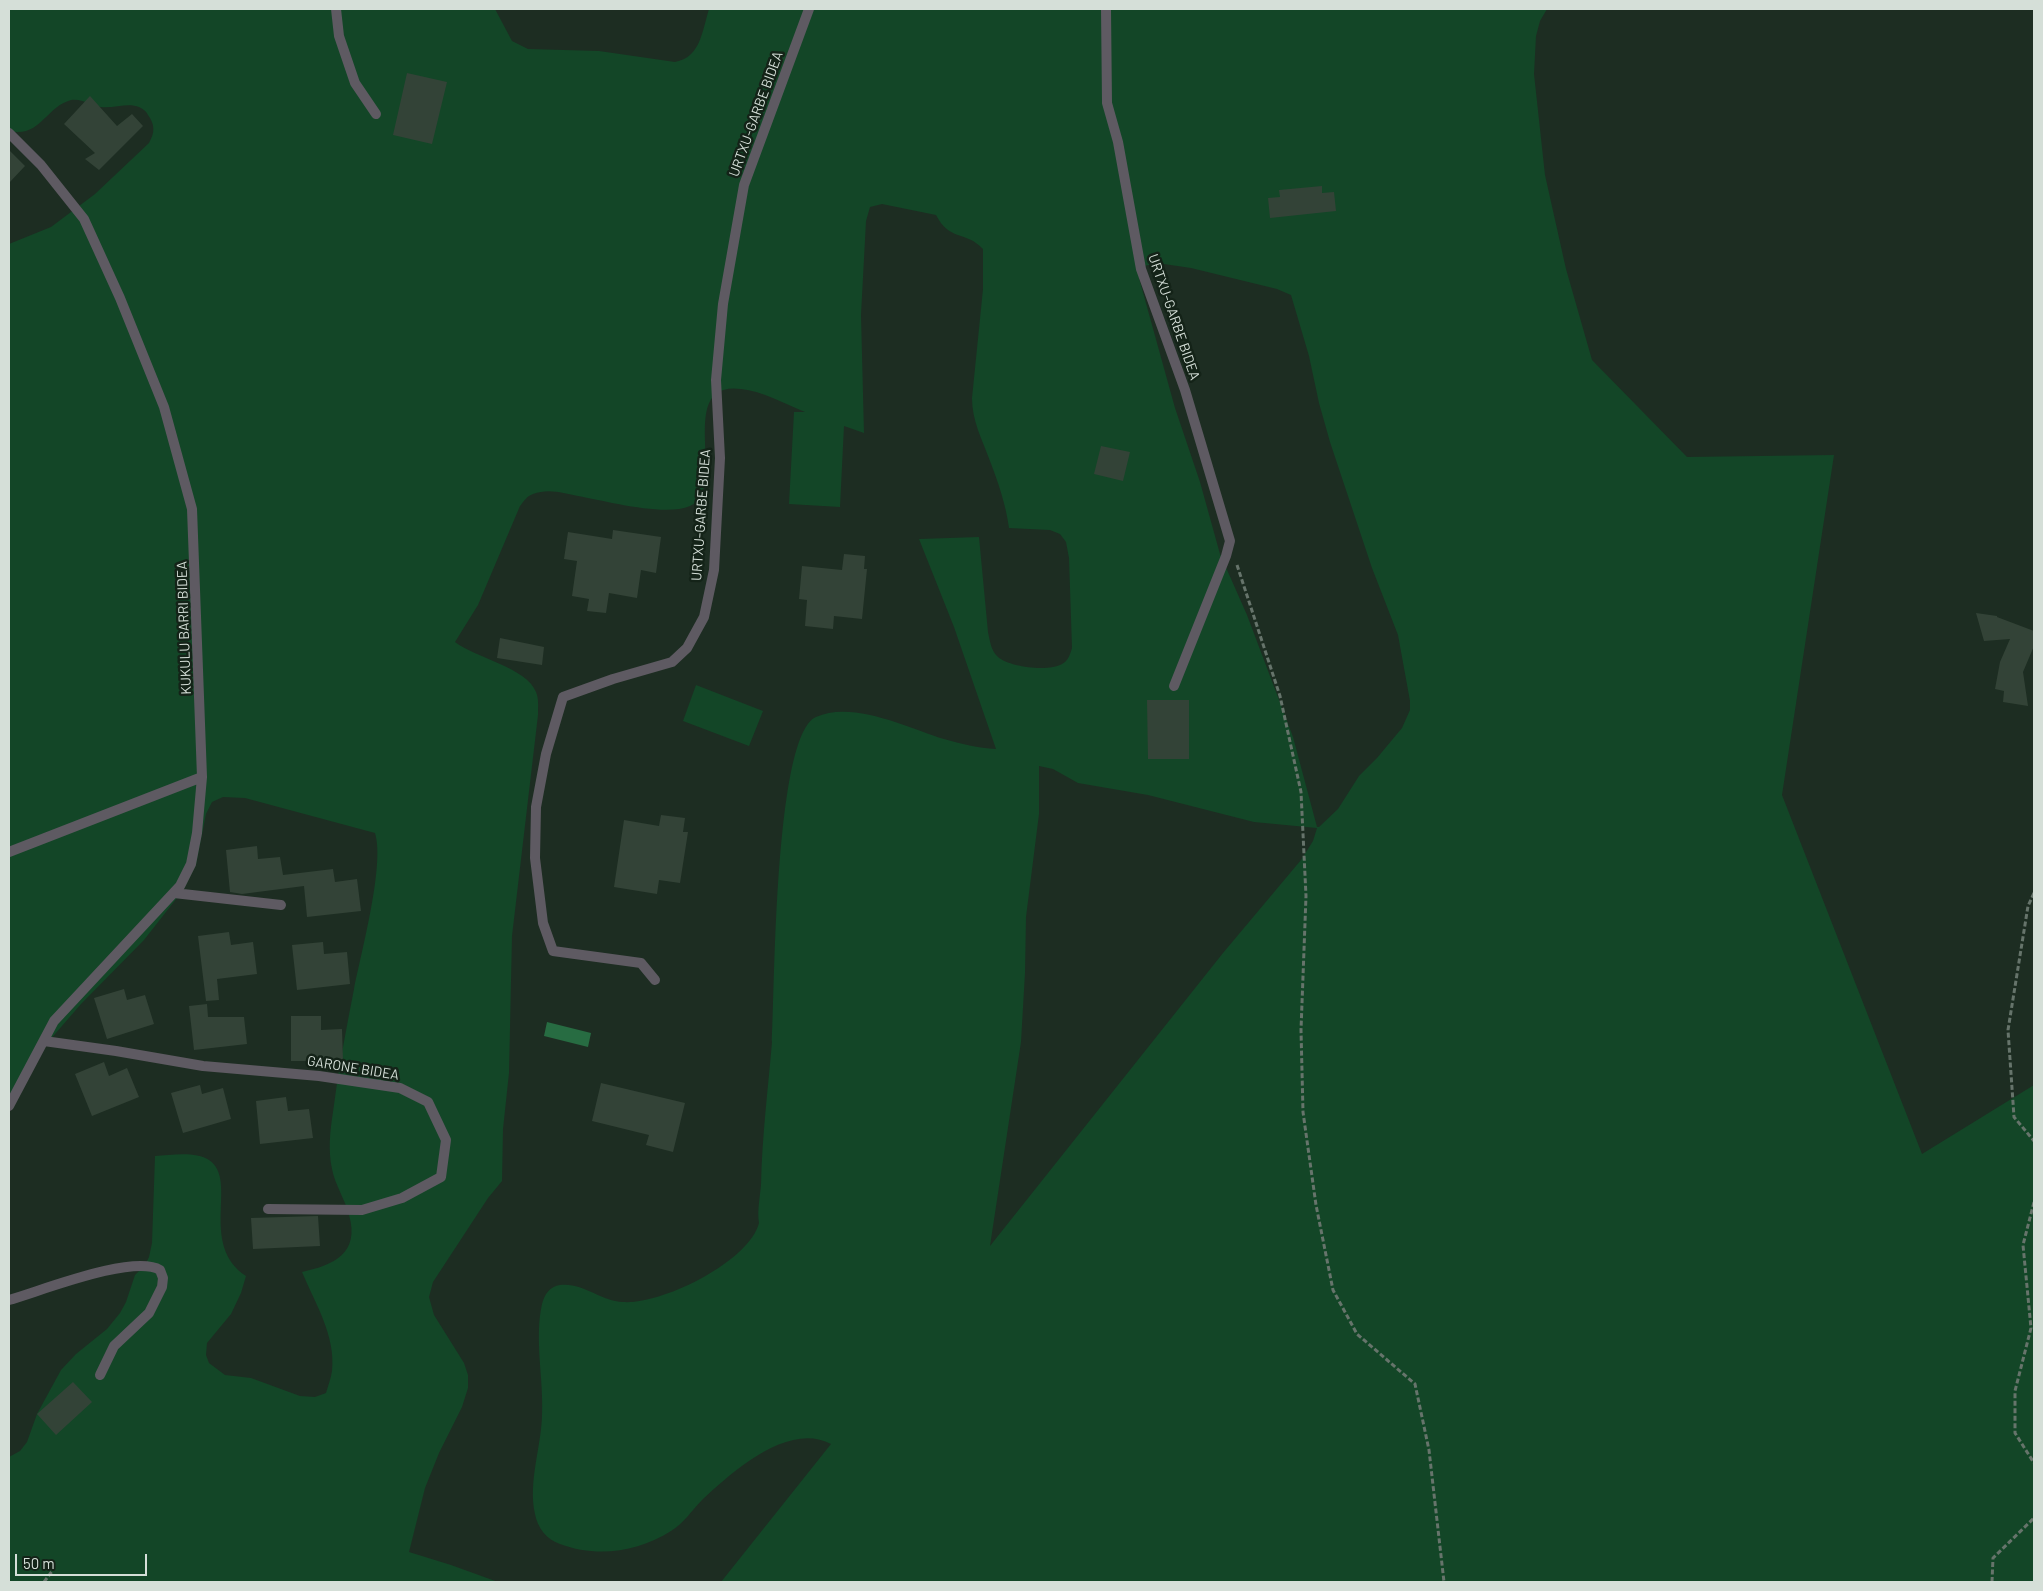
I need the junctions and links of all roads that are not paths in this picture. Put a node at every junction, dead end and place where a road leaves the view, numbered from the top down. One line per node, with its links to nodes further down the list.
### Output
1 (336, 9): 4 (lane)
2 (809, 9): 11 (lane, URTXU-GARBE BIDEA)
3 (1106, 9): 6 (lane, URTXU-GARBE BIDEA)
4 (376, 114)
5 (9, 133): 7 (lane, KUKULU BARRI BIDEA)
6 (1174, 686)
7 (202, 777): 8 (lane); 9 (lane, KUKULU BARRI BIDEA)
8 (9, 852)
9 (174, 893): 10 (lane); 12 (lane, KUKULU BARRI BIDEA)
10 (281, 905)
11 (655, 980)
12 (44, 1041): 13 (lane, KUKULU BARRI BIDEA); 14 (lane, GARONE BIDEA)
13 (9, 1106)
14 (268, 1209)
15 (9, 1300): 16 (lane)
16 (100, 1375)

